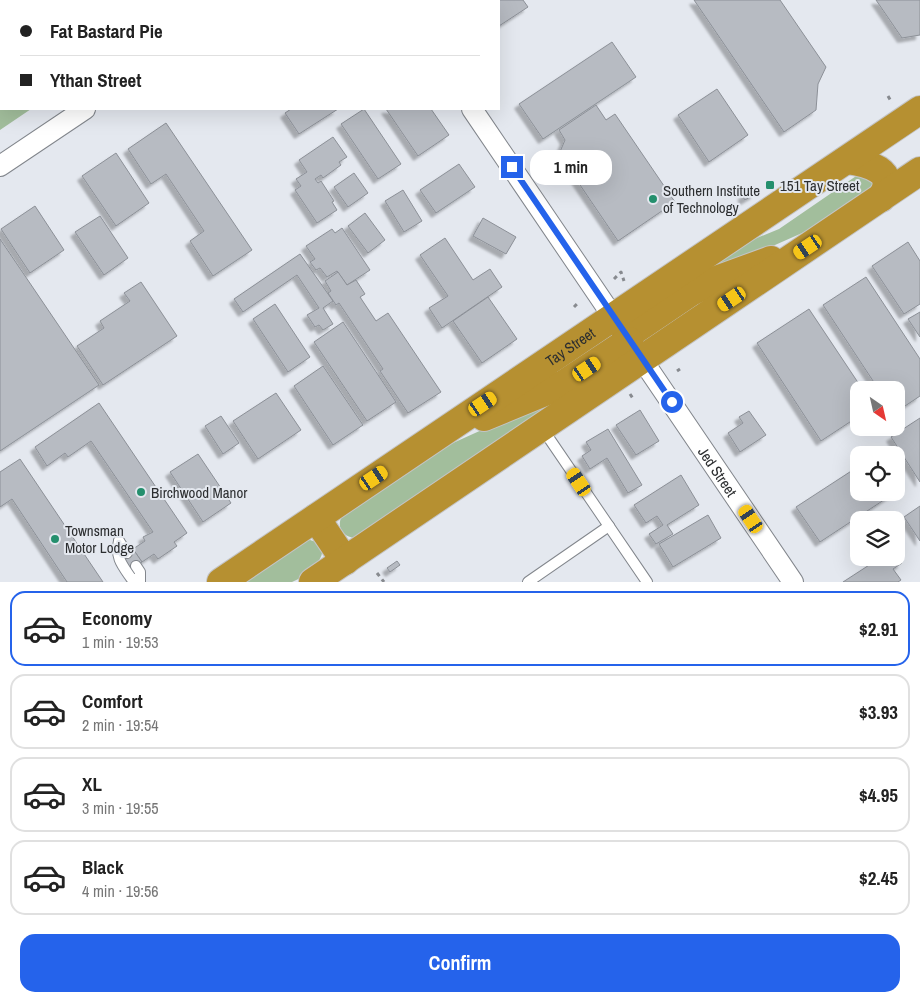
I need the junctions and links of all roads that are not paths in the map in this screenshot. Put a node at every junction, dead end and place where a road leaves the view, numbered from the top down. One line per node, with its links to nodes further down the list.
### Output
1 (84, 110): 5 (street)
2 (473, 110): 8 (street, Jed Street)
3 (920, 110): 4 (highway, Tay Street)
4 (847, 160): 7 (highway); 8 (highway, Tay Street)
5 (0, 166)
6 (920, 171): 7 (highway)
7 (882, 198): 8 (highway)
8 (628, 338): 9 (highway, Tay Street); 10 (highway, Tay Street); 20 (street, Jed Street)
9 (542, 427): 11 (lane); 13 (highway, Tay Street)
10 (316, 518): 13 (highway); 16 (highway, Tay Street)
11 (609, 526): 18 (lane); 19 (lane)
12 (127, 553): 15 (lane)
13 (345, 561): 17 (highway, Tay Street)
14 (136, 566): 15 (lane)
15 (139, 581)
16 (221, 582)
17 (313, 582)
18 (528, 582)
19 (647, 582)
20 (793, 582)

